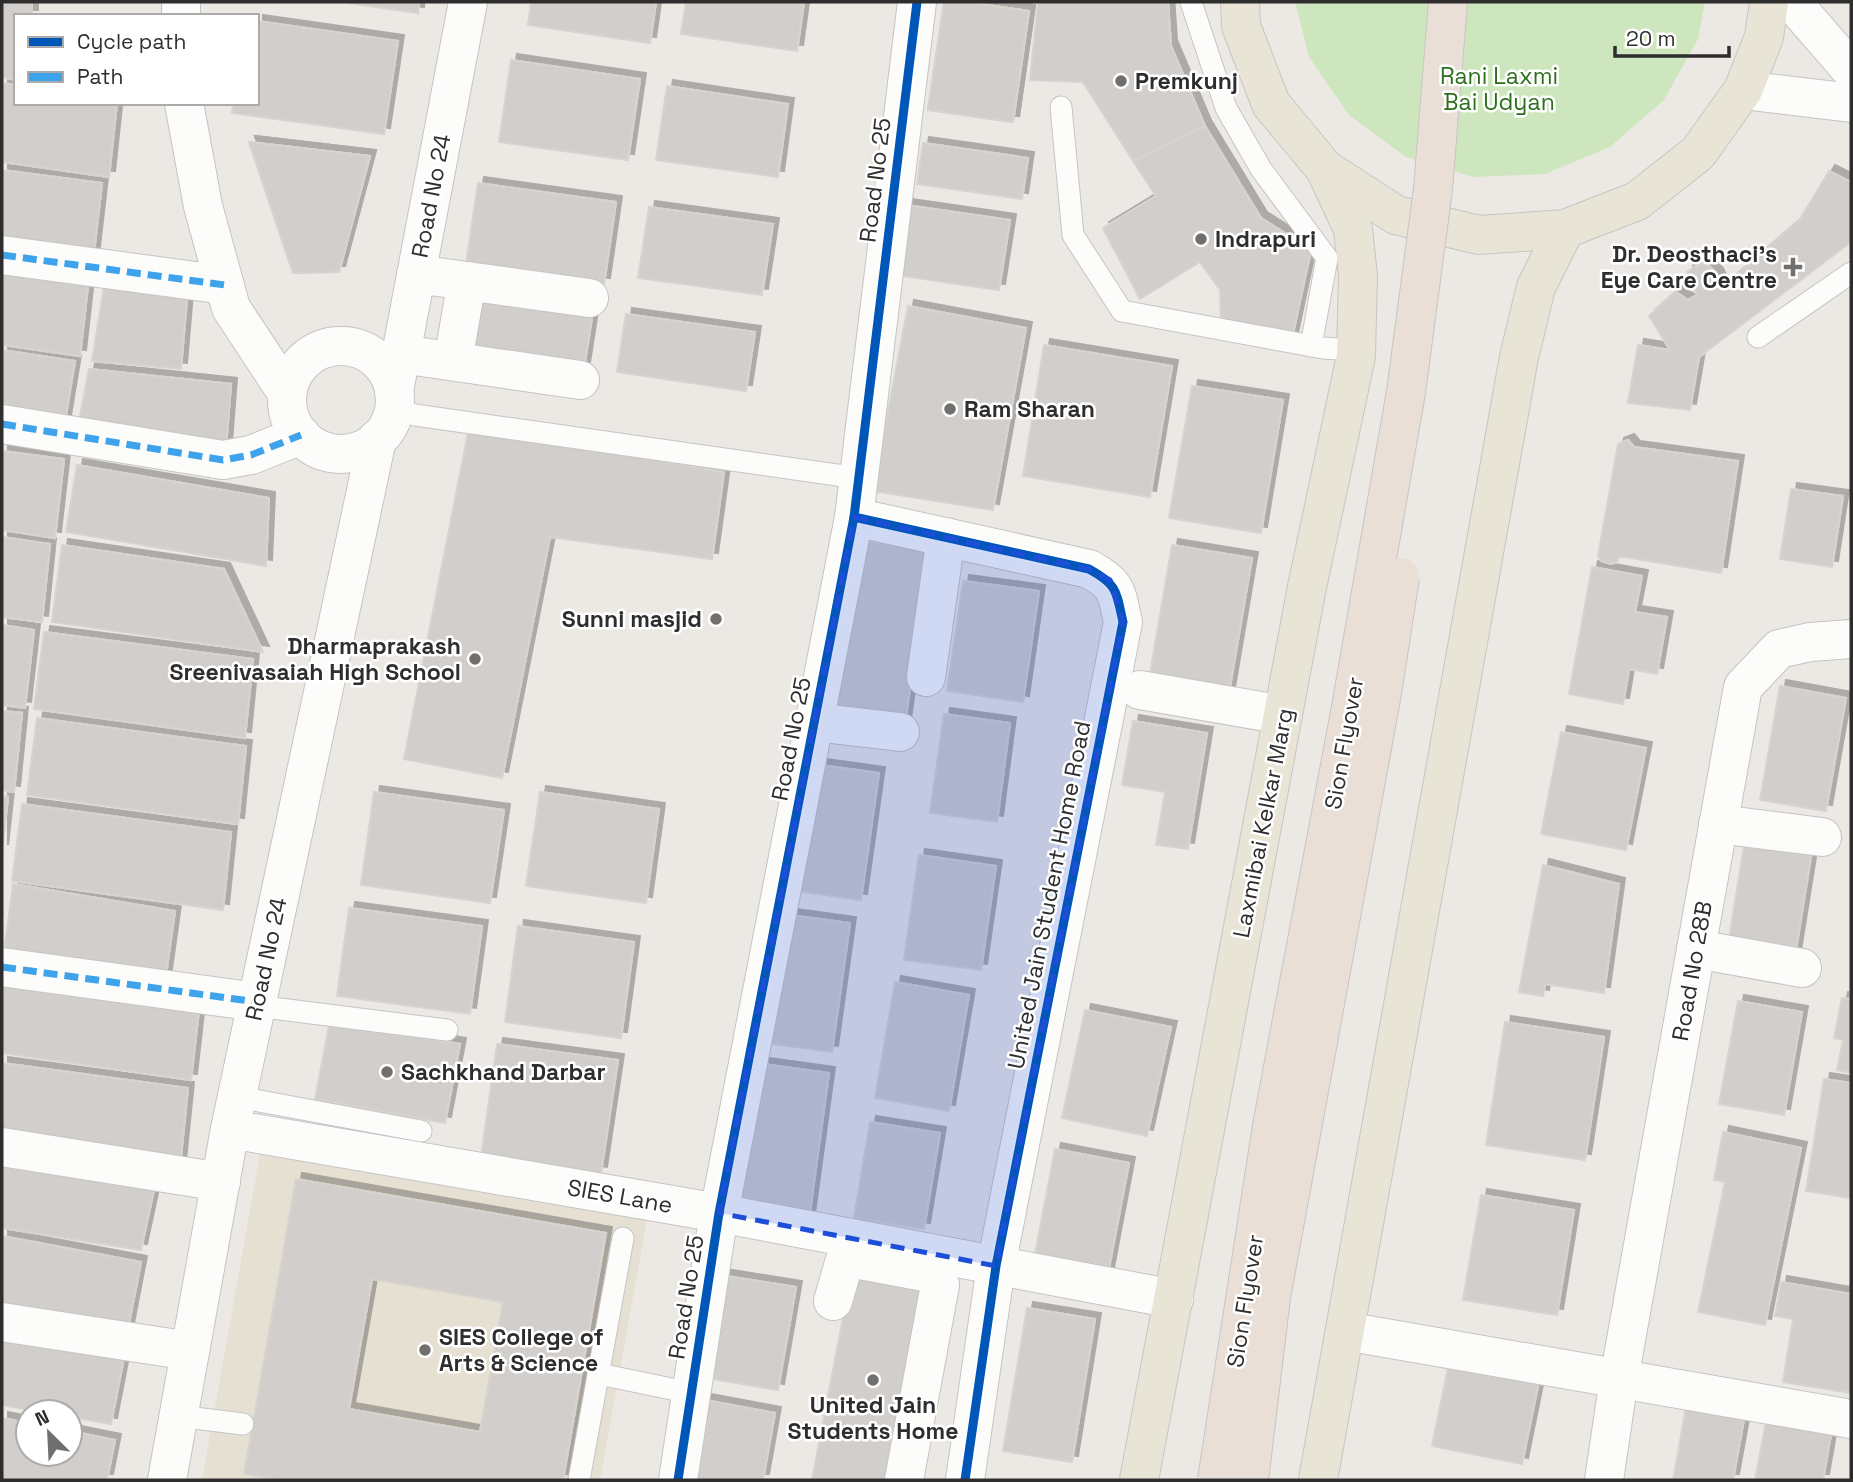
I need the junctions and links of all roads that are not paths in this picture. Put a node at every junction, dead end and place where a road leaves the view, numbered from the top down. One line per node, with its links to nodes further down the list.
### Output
1 (468, 2): 18 (street, Road No 24)
2 (917, 2): 32 (street, Road No 25)
3 (1191, 2): 23 (lane)
4 (1240, 2): 14 (main road)
5 (1448, 2): 72 (highway, Sion Flyover, bridge)
6 (1473, 2): 73 (highway, Sion Flyover, bridge)
7 (1769, 2): 10 (main road)
8 (1792, 2): 9 (street)
9 (1851, 70)
10 (1743, 90): 11 (street); 15 (main road)
11 (1851, 103)
12 (184, 105): 20 (street)
13 (1061, 107): 23 (lane)
14 (1325, 169): 15 (main road); 24 (main road, Laxmibai Kelkar Marg)
15 (1565, 229): 58 (main road)
16 (2, 255): 20 (street)
17 (1851, 273): 22 (lane)
18 (416, 274): 19 (street); 25 (street, Road No 24)
19 (467, 281): 21 (street); 26 (street)
20 (225, 285): 28 (street)
21 (589, 298)
22 (1758, 337)
23 (1311, 346): 24 (lane)
24 (1356, 350): 38 (main road, Laxmibai Kelkar Marg)
25 (401, 354): 26 (street); 29 (street, Road No 24)
26 (453, 361): 27 (street)
27 (580, 380)
28 (287, 393): 29 (street); 31 (street)
29 (389, 413): 31 (street); 32 (lane); 46 (street, Road No 24)
30 (2, 424): 31 (street)
31 (301, 435)
32 (858, 478): 33 (street, Road No 25)
33 (854, 517): 34 (street, United Jain Student Home Road); 39 (street, Road No 25)
34 (946, 537): 36 (street); 54 (street, United Jain Student Home Road)
35 (1851, 639): 41 (street, Road No 28B)
36 (926, 677)
37 (1140, 690): 38 (street)
38 (1283, 715): 55 (main road, Laxmibai Kelkar Marg)
39 (814, 722): 40 (street); 52 (street, Road No 25)
40 (900, 732)
41 (1730, 825): 42 (street); 43 (street, Road No 28B)
42 (1822, 837)
43 (1706, 951): 45 (street); 61 (street, Road No 28B)
44 (2, 967): 46 (street)
45 (1802, 968)
46 (256, 1004): 47 (lane); 48 (street, Road No 24)
47 (447, 1030)
48 (234, 1113): 49 (lane); 51 (street, Road No 24); 52 (street, SIES Lane)
49 (421, 1131)
50 (2, 1147): 51 (street)
51 (221, 1182): 59 (street, Road No 24)
52 (719, 1213): 54 (street, SIES Lane); 62 (street, Road No 25)
53 (623, 1238): 60 (lane)
54 (996, 1266): 55 (street, SIES Lane); 67 (street, United Jain Student Home Road)
55 (1174, 1299): 71 (main road, Laxmibai Kelkar Marg)
56 (833, 1301): 66 (street)
57 (2, 1322): 59 (street)
58 (1345, 1331): 61 (street); 74 (main road)
59 (190, 1351): 63 (street, Road No 24)
60 (599, 1374): 62 (lane); 69 (lane)
61 (1619, 1379): 64 (street); 75 (street, Road No 28B)
62 (691, 1393): 70 (street, Road No 25)
63 (178, 1416): 65 (lane); 68 (street, Road No 24)
64 (1851, 1419)
65 (243, 1424)
66 (907, 1461): 67 (street)
67 (967, 1468)
68 (167, 1480)
69 (579, 1480)
70 (678, 1480)
71 (1139, 1480)
72 (1217, 1480)
73 (1249, 1480)
74 (1318, 1480)
75 (1604, 1480)

